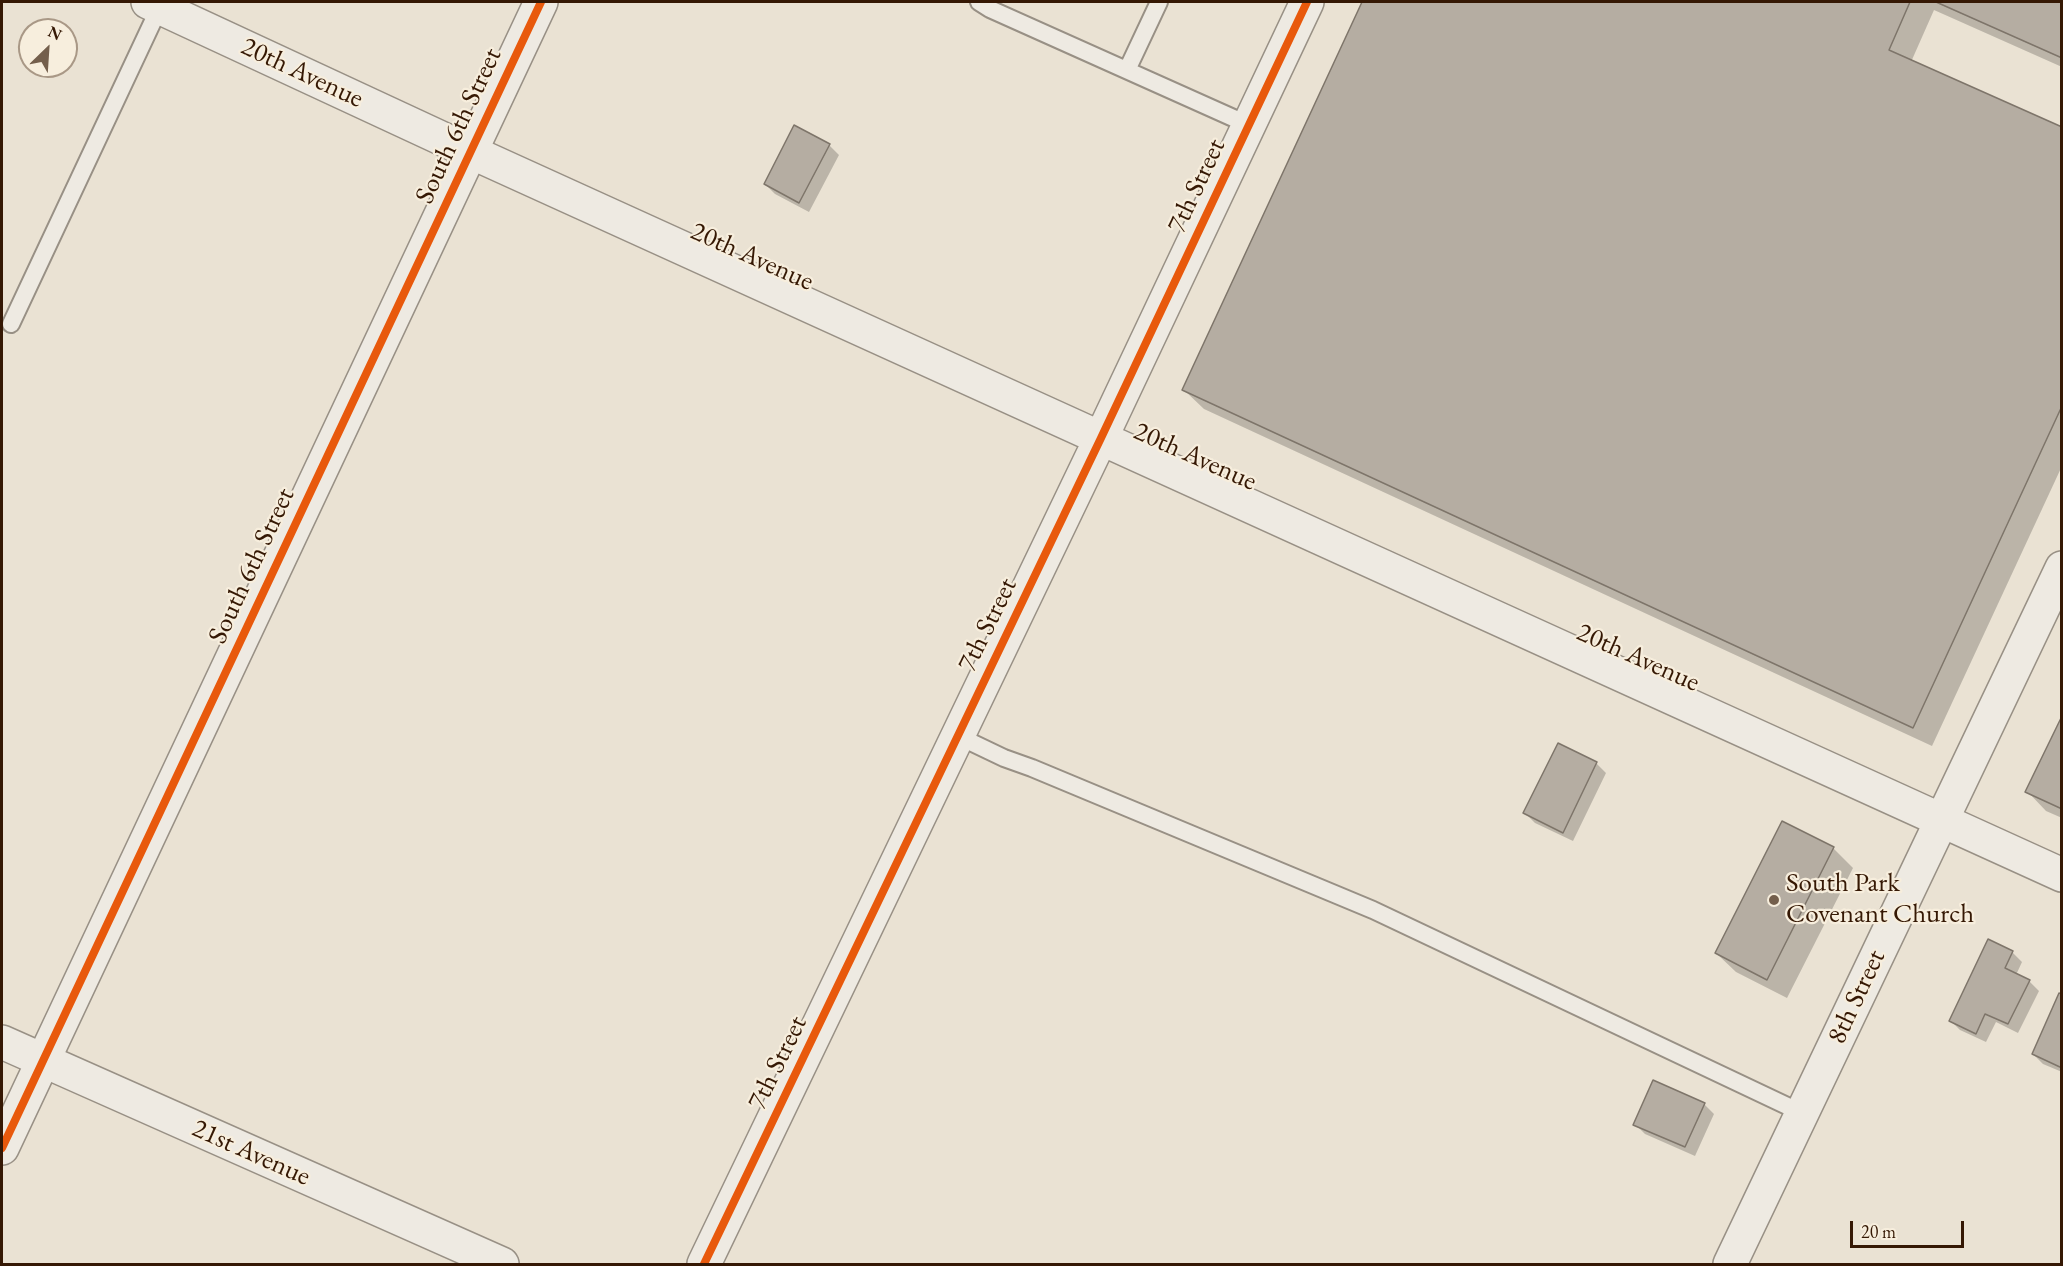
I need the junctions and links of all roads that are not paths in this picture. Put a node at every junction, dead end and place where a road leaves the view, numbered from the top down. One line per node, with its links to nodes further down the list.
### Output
1 (541, 2): 8 (street, South 6th Street)
2 (979, 2): 6 (lane)
3 (1159, 2): 6 (lane)
4 (1307, 2): 7 (street, 7th Street)
5 (157, 3): 8 (street, 20th Avenue); 9 (lane)
6 (1127, 70): 7 (lane)
7 (1249, 125): 10 (street, 7th Street)
8 (471, 152): 10 (street, 20th Avenue); 16 (street, South 6th Street)
9 (10, 324)
10 (1101, 438): 12 (street, 7th Street); 13 (street, 20th Avenue)
11 (2061, 568): 13 (street, 8th Street)
12 (958, 736): 17 (lane); 20 (street, 7th Street)
13 (1941, 820): 14 (street, 20th Avenue); 17 (street, 8th Street)
14 (2061, 875)
15 (2, 1042): 16 (street, 21st Avenue)
16 (43, 1060): 18 (street, South 6th Street); 19 (street, 21st Avenue)
17 (1802, 1113): 21 (street, 8th Street)
18 (2, 1148)
19 (502, 1264)
20 (704, 1264)
21 (1730, 1264)

